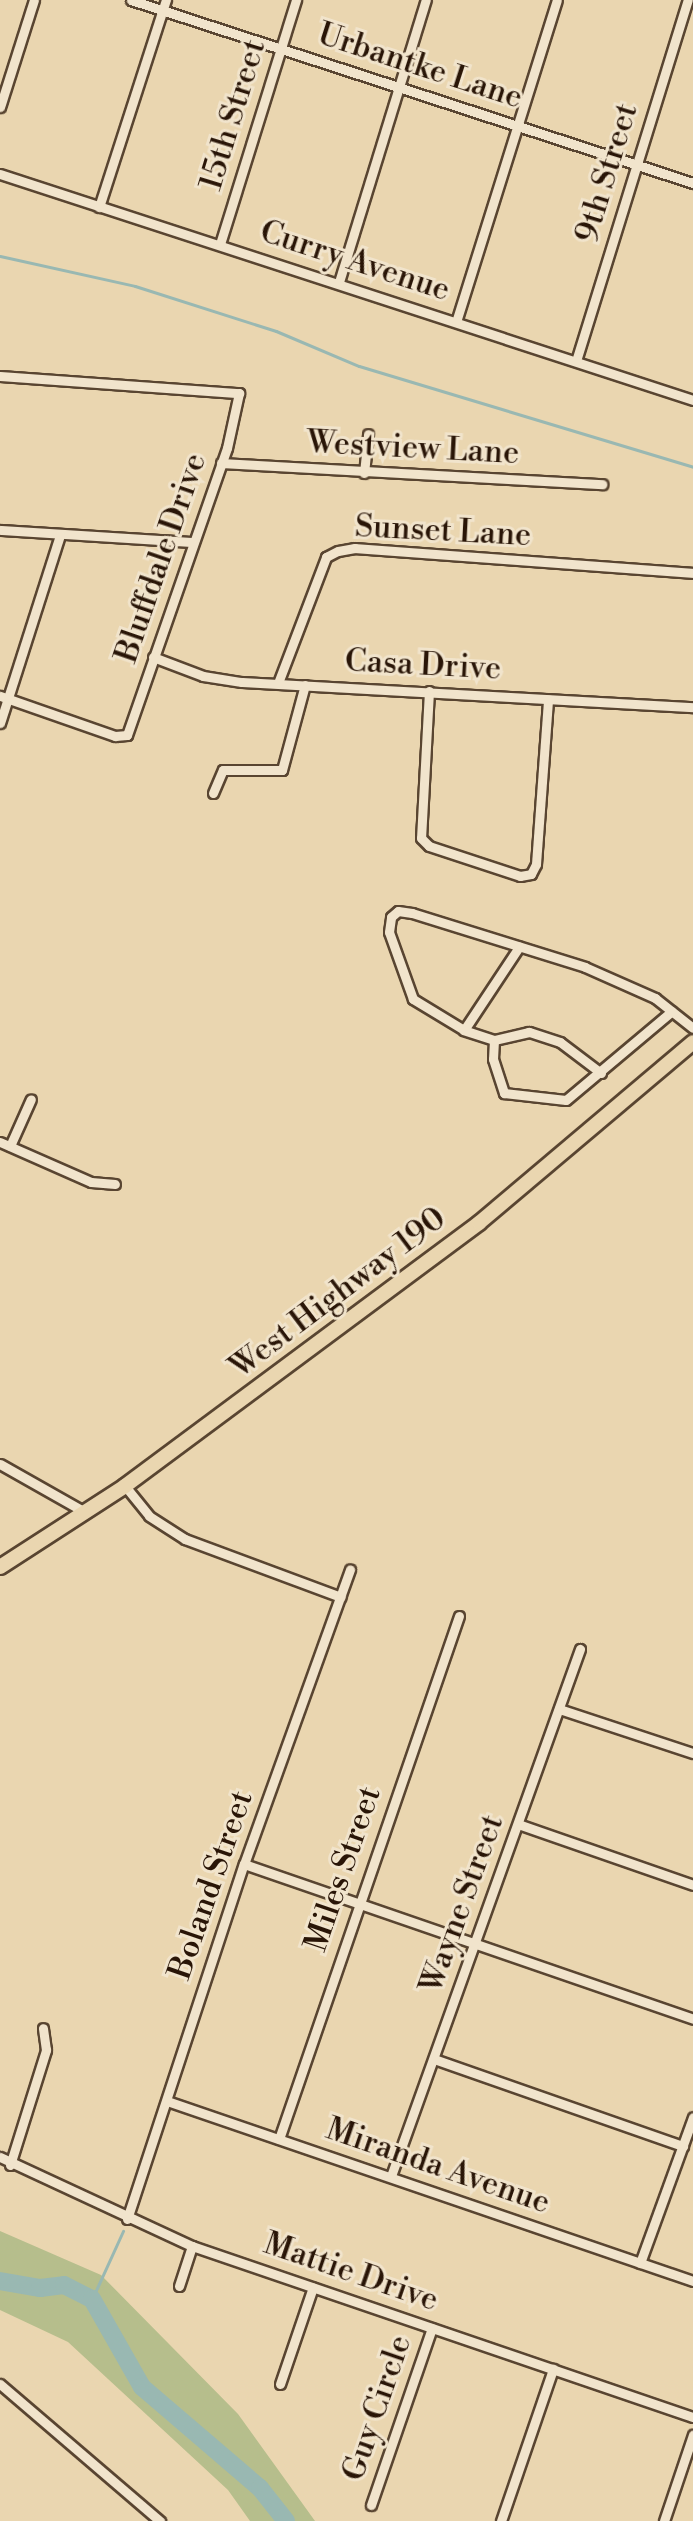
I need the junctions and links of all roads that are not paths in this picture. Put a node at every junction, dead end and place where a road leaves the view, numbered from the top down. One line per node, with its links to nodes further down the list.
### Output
1 (34, 0): 10 (street)
2 (131, 0): 7 (street, Urbantke Lane)
3 (296, 0): 8 (street, 15th Street)
4 (426, 0): 9 (street)
5 (557, 0): 11 (street)
6 (688, 0): 12 (street, 9th Street)
7 (164, 5): 8 (street, Urbantke Lane); 15 (street)
8 (281, 48): 9 (street, Urbantke Lane); 16 (street, 15th Street)
9 (400, 86): 11 (street, Urbantke Lane); 17 (street)
10 (0, 107)
11 (518, 126): 12 (street, Urbantke Lane); 18 (street)
12 (636, 165): 14 (street, Urbantke Lane); 19 (street, 9th Street)
13 (0, 174): 15 (street, Curry Avenue)
14 (693, 183)
15 (99, 207): 16 (street, Curry Avenue)
16 (220, 244): 17 (street, Curry Avenue)
17 (339, 282): 18 (street, Curry Avenue)
18 (456, 322): 19 (street, Curry Avenue)
19 (576, 361): 21 (street, Curry Avenue)
20 (0, 376): 23 (street, Bluffdale Drive)
21 (693, 400)
22 (368, 434): 24 (street)
23 (221, 463): 24 (street, Westview Lane); 28 (street, Bluffdale Drive)
24 (364, 473): 25 (street, Westview Lane)
25 (602, 484)
26 (0, 530): 27 (street)
27 (60, 535): 28 (street); 34 (street)
28 (191, 542): 30 (street, Bluffdale Drive)
29 (693, 573): 31 (street, Sunset Lane)
30 (153, 657): 31 (street, Casa Drive); 34 (street, Bluffdale Drive)
31 (278, 683): 32 (street, Casa Drive)
32 (305, 685): 33 (street, Casa Drive); 38 (street)
33 (429, 691): 35 (street, Casa Drive); 35 (street)
34 (4, 697): 37 (street)
35 (548, 699): 36 (street, Casa Drive)
36 (693, 707)
37 (0, 723)
38 (213, 793)
39 (519, 947): 40 (street); 42 (street); 42 (street)
40 (672, 1011): 41 (street); 45 (street)
41 (693, 1028)
42 (464, 1030): 43 (street)
43 (494, 1040): 45 (street); 45 (street)
44 (693, 1042): 50 (main road, West Highway 190)
45 (601, 1073)
46 (31, 1099): 47 (street)
47 (5, 1144): 48 (street)
48 (115, 1184)
49 (0, 1464): 51 (street)
50 (125, 1486): 51 (main road, West Highway 190); 54 (street)
51 (85, 1512): 52 (main road, West Highway 190)
52 (0, 1567)
53 (350, 1570): 54 (street, Boland Street)
54 (341, 1597): 60 (street, Boland Street)
55 (459, 1616): 62 (street, Miles Street)
56 (580, 1649): 57 (street, Wayne Street)
57 (559, 1709): 58 (street); 59 (street, Wayne Street)
58 (693, 1753)
59 (518, 1824): 61 (street); 63 (street, Wayne Street)
60 (244, 1864): 62 (street); 67 (street, Boland Street)
61 (693, 1885)
62 (357, 1902): 63 (street); 69 (street, Miles Street)
63 (475, 1943): 64 (street); 66 (street, Wayne Street)
64 (693, 2019)
65 (43, 2028): 72 (street)
66 (434, 2059): 70 (street); 73 (street, Wayne Street)
67 (167, 2101): 69 (street, Miranda Avenue); 74 (street, Boland Street)
68 (693, 2117): 70 (street)
69 (279, 2139): 73 (street, Miranda Avenue)
70 (683, 2146): 76 (street)
71 (0, 2157): 72 (street, Mattie Drive)
72 (10, 2165): 74 (street, Mattie Drive)
73 (391, 2176): 76 (street, Miranda Avenue)
74 (127, 2219): 75 (street, Mattie Drive)
75 (192, 2246): 78 (street); 79 (street, Mattie Drive)
76 (640, 2263): 77 (street, Miranda Avenue)
77 (693, 2281)
78 (179, 2286)
79 (313, 2287): 80 (street, Mattie Drive); 83 (street)
80 (432, 2328): 81 (street, Mattie Drive); 86 (street, Guy Circle)
81 (553, 2369): 84 (street, Mattie Drive); 88 (street)
82 (0, 2384): 87 (street)
83 (280, 2384)
84 (693, 2417)
85 (693, 2435): 89 (street)
86 (371, 2505)
87 (160, 2521)
88 (501, 2521)
89 (664, 2521)

